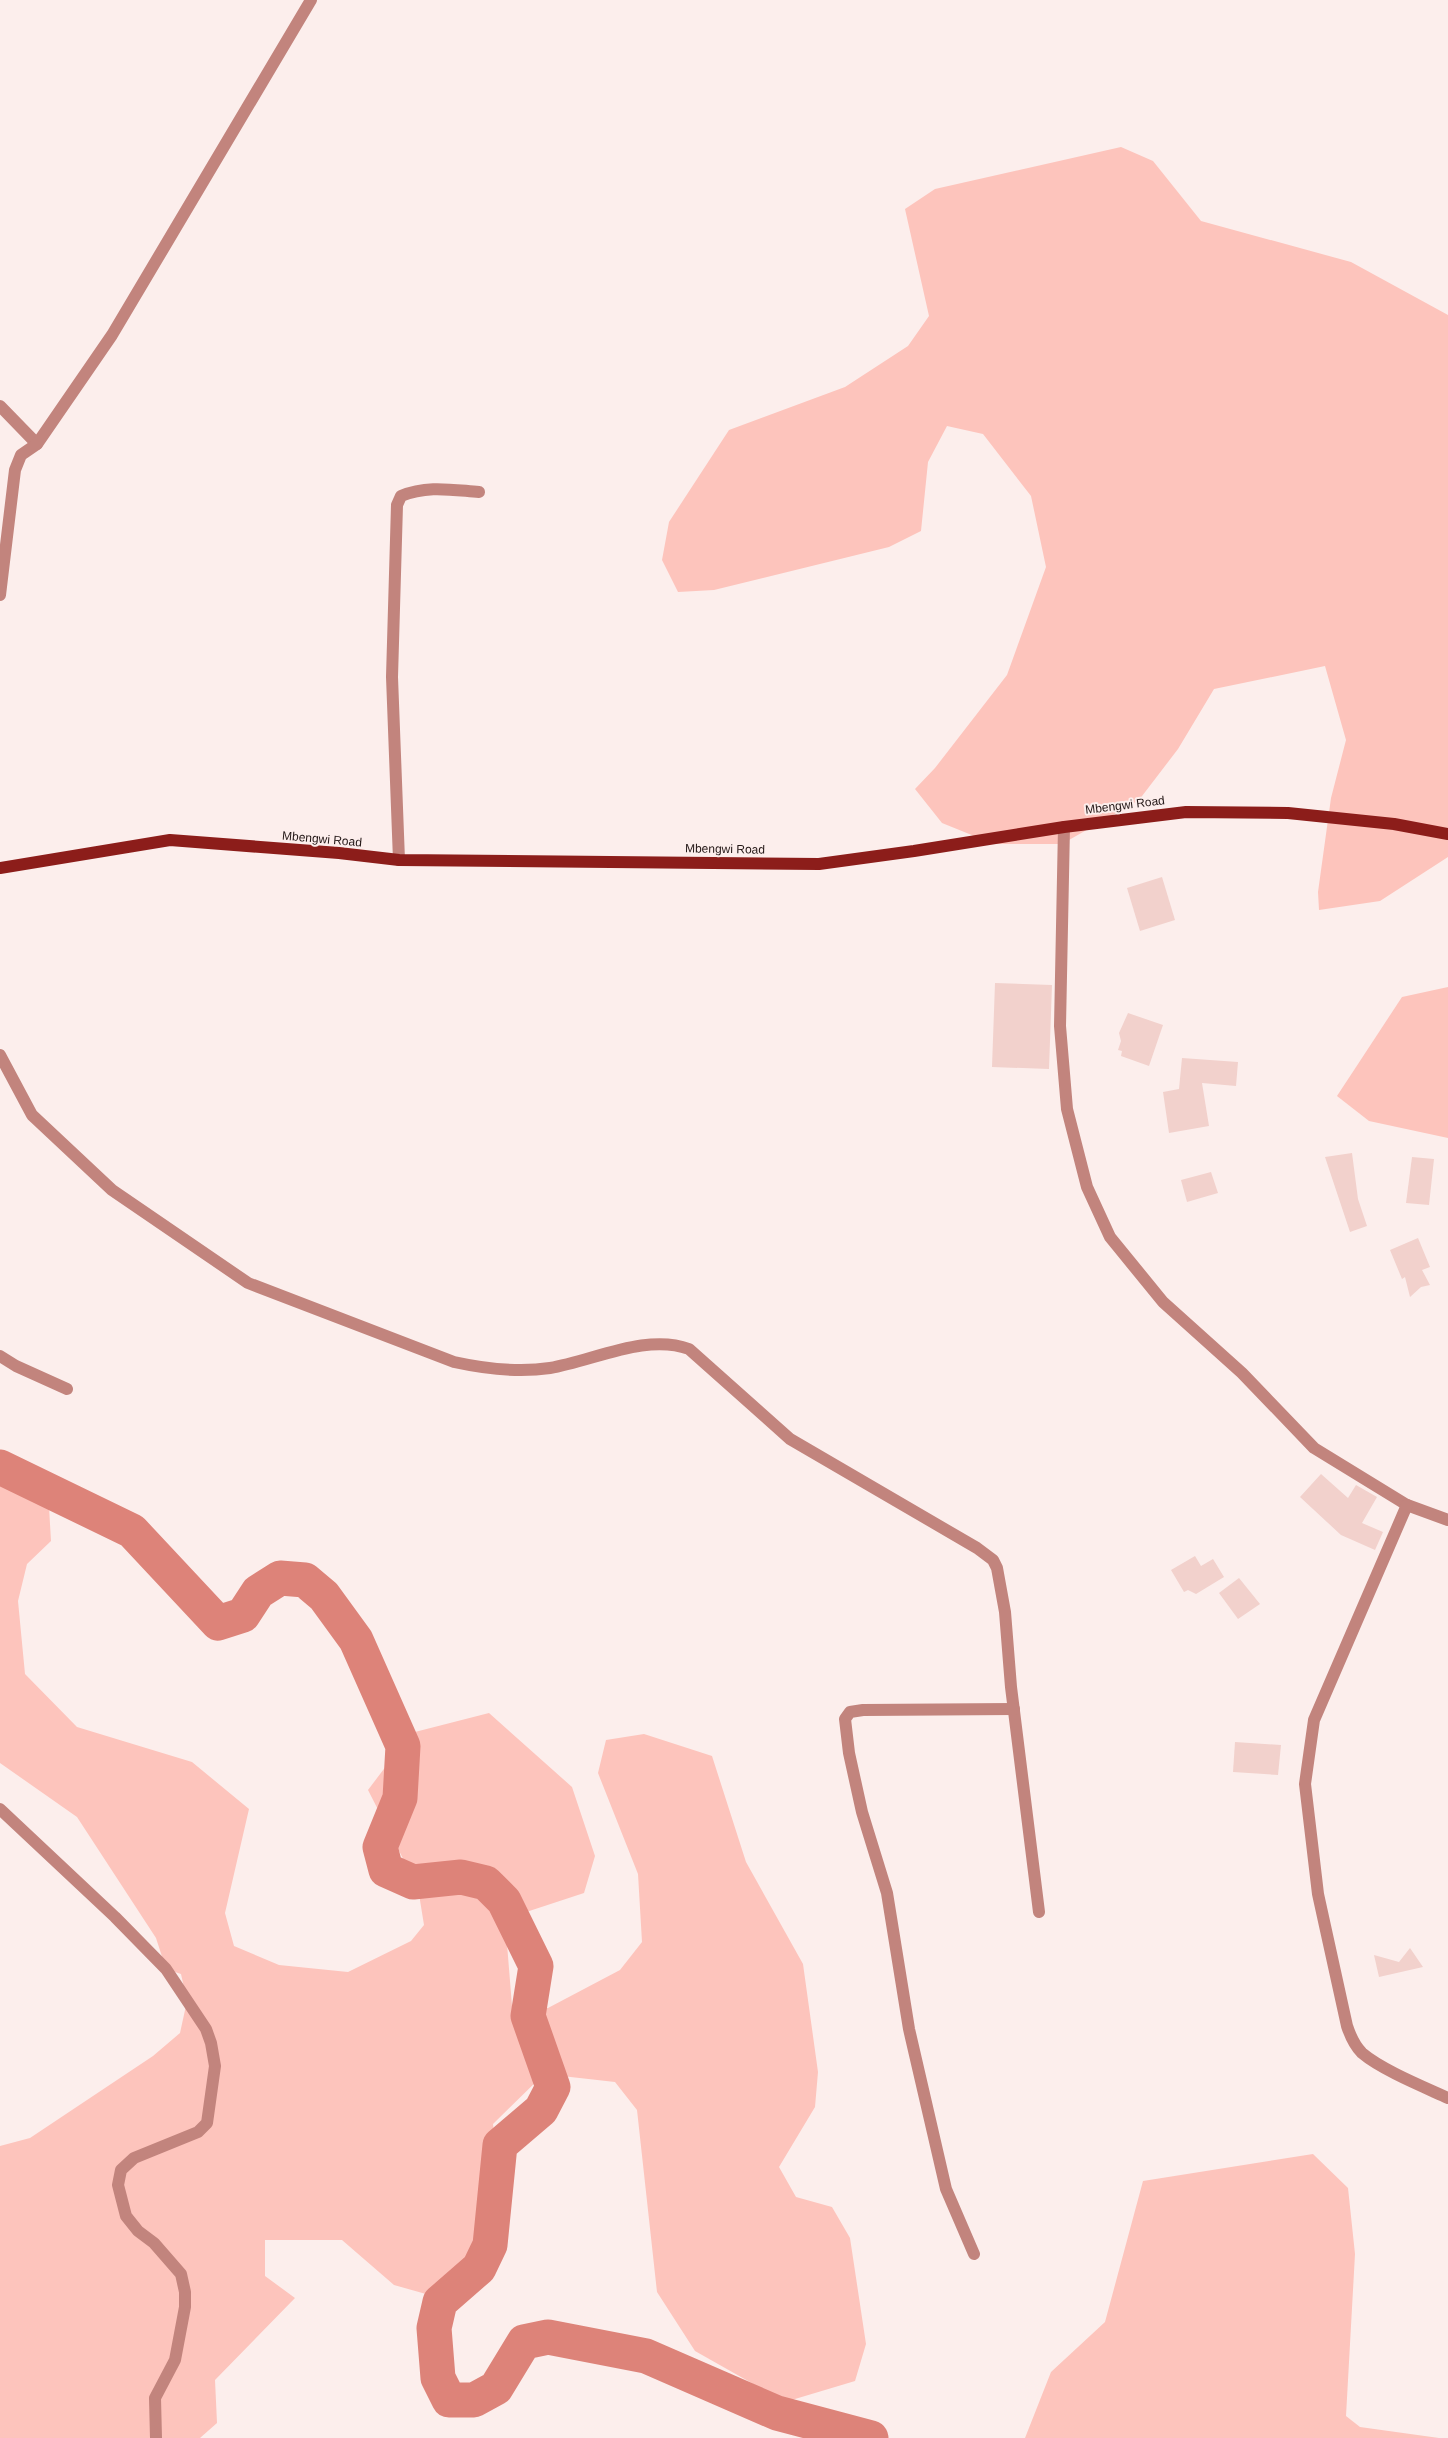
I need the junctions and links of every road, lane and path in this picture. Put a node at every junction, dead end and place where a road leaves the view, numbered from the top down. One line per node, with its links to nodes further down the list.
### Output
1 (311, 0): 3 (street)
2 (0, 406): 3 (street)
3 (38, 444): 5 (street)
4 (479, 492): 8 (street)
5 (0, 595)
6 (1064, 827): 7 (main road, Mbengwi Road); 8 (main road, Mbengwi Road); 13 (street)
7 (1448, 834)
8 (399, 860): 9 (main road, Mbengwi Road)
9 (0, 868)
10 (0, 1055): 15 (street)
11 (0, 1356): 12 (street)
12 (67, 1389)
13 (1407, 1504): 14 (street); 18 (street)
14 (1448, 1520)
15 (1014, 1710): 17 (street); 19 (street)
16 (0, 1809): 20 (street)
17 (1039, 1912)
18 (1448, 2098)
19 (974, 2254)
20 (156, 2438)

